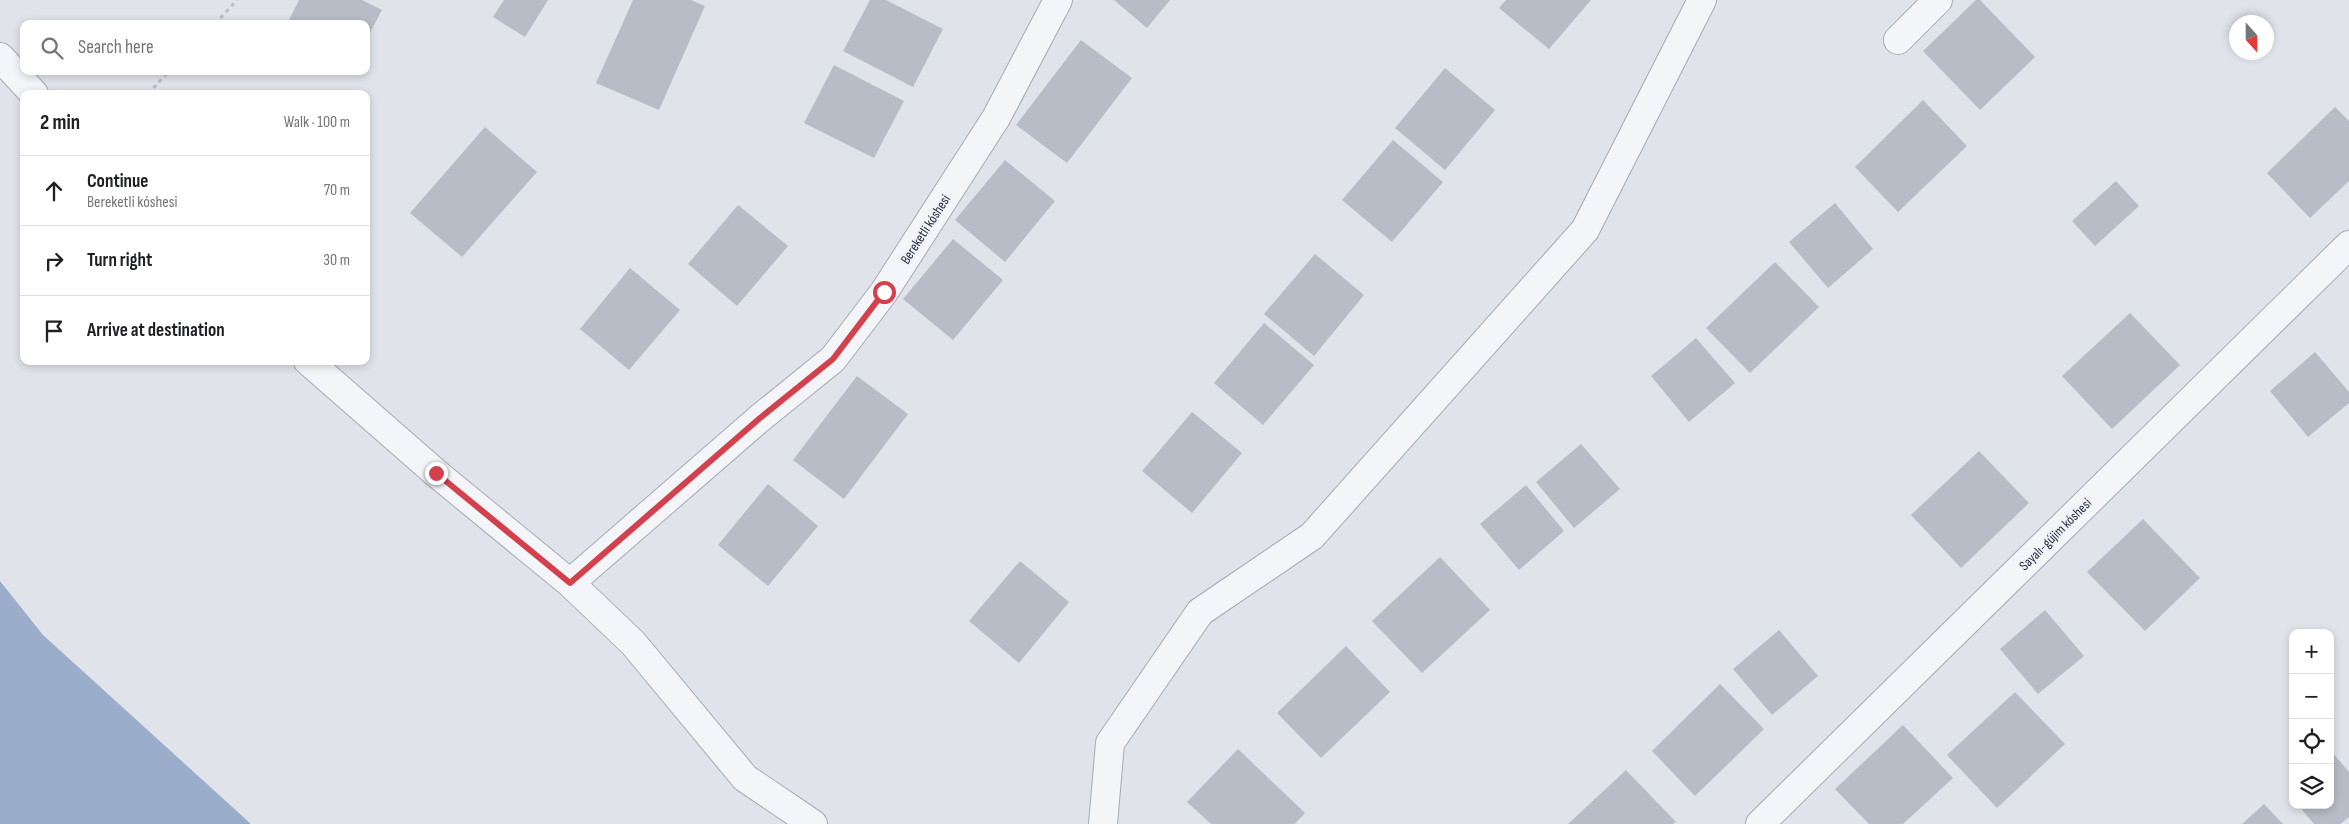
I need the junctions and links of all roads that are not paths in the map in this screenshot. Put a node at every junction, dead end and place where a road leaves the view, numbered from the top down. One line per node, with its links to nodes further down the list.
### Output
1 (1058, 0): 9 (street, Bereketli kóshesi)
2 (1702, 0): 11 (street)
3 (1938, 0): 4 (street)
4 (1898, 40)
5 (0, 57): 6 (street)
6 (30, 90)
7 (2349, 245): 12 (street, Sayalı-gújim kóshesi)
8 (313, 365): 9 (street)
9 (570, 583): 10 (street)
10 (814, 824)
11 (1103, 824)
12 (1760, 824)

